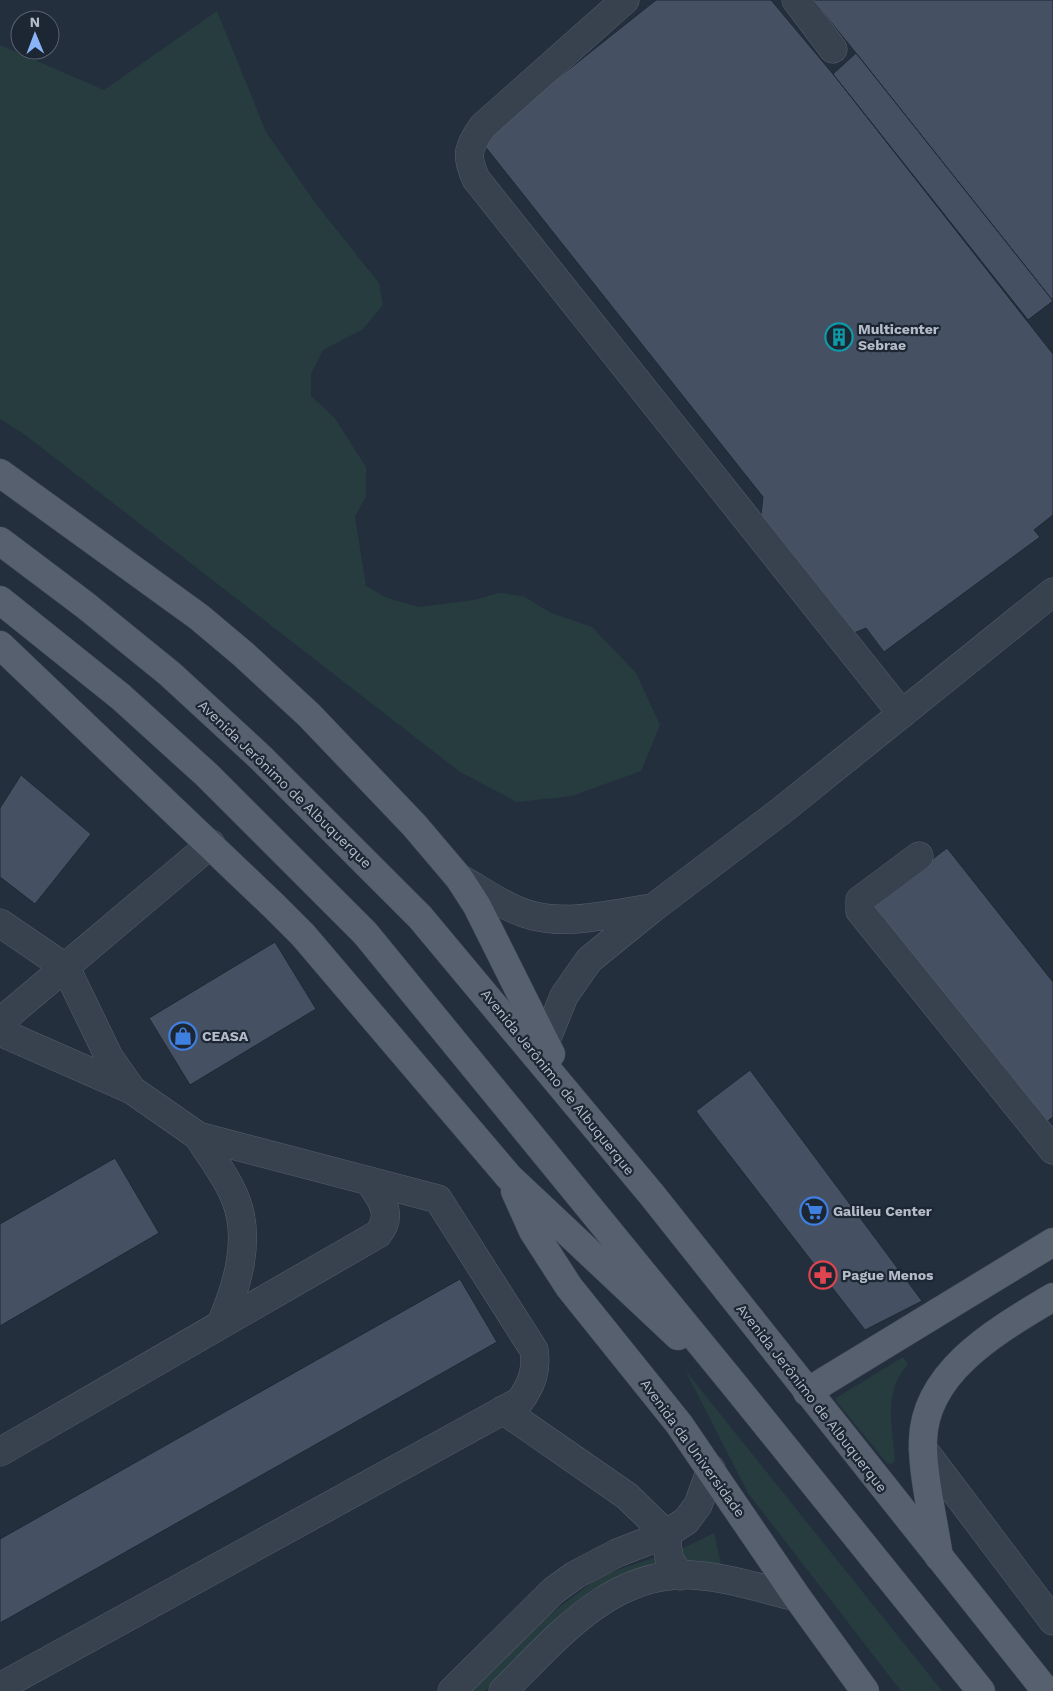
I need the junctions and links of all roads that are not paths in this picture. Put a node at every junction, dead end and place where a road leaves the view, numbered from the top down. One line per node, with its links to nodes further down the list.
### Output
1 (626, 0): 3 (street)
2 (796, 0): 4 (street)
3 (602, 13): 10 (street)
4 (833, 49)
5 (0, 473): 13 (main road)
6 (0, 541): 21 (main road, Avenida Jerônimo de Albuquerque)
7 (1053, 592): 10 (street)
8 (0, 600): 29 (main road)
9 (0, 645): 11 (main road)
10 (902, 714): 14 (street)
11 (211, 844): 16 (street); 24 (main road)
12 (919, 856): 23 (street)
13 (459, 878): 14 (street); 19 (main road)
14 (653, 908): 19 (street)
15 (0, 923): 16 (street)
16 (66, 968): 17 (street); 20 (street)
17 (0, 1022)
18 (0, 1032): 20 (street)
19 (544, 1043): 21 (main road)
20 (132, 1090): 22 (street)
21 (577, 1103): 30 (main road, Avenida Jerônimo de Albuquerque)
22 (198, 1136): 25 (street); 28 (street)
23 (1053, 1150)
24 (509, 1177): 29 (main road); 34 (main road, Avenida da Universidade)
25 (369, 1181): 28 (street); 31 (street)
26 (1053, 1242): 30 (main road)
27 (1053, 1297): 32 (main road)
28 (221, 1324): 33 (street)
29 (736, 1386): 44 (main road)
30 (807, 1392): 36 (main road, Avenida Jerônimo de Albuquerque)
31 (503, 1410): 35 (street); 40 (street)
32 (924, 1450): 36 (main road); 39 (street)
33 (0, 1452)
34 (711, 1469): 35 (street); 38 (main road, Avenida da Universidade)
35 (666, 1534): 37 (street); 42 (street)
36 (939, 1558): 45 (main road, Avenida Jerônimo de Albuquerque)
37 (680, 1576): 38 (street); 43 (street)
38 (797, 1597): 41 (main road, Avenida da Universidade)
39 (1053, 1621)
40 (0, 1687)
41 (854, 1687)
42 (452, 1691)
43 (502, 1691)
44 (981, 1691)
45 (1046, 1691)

